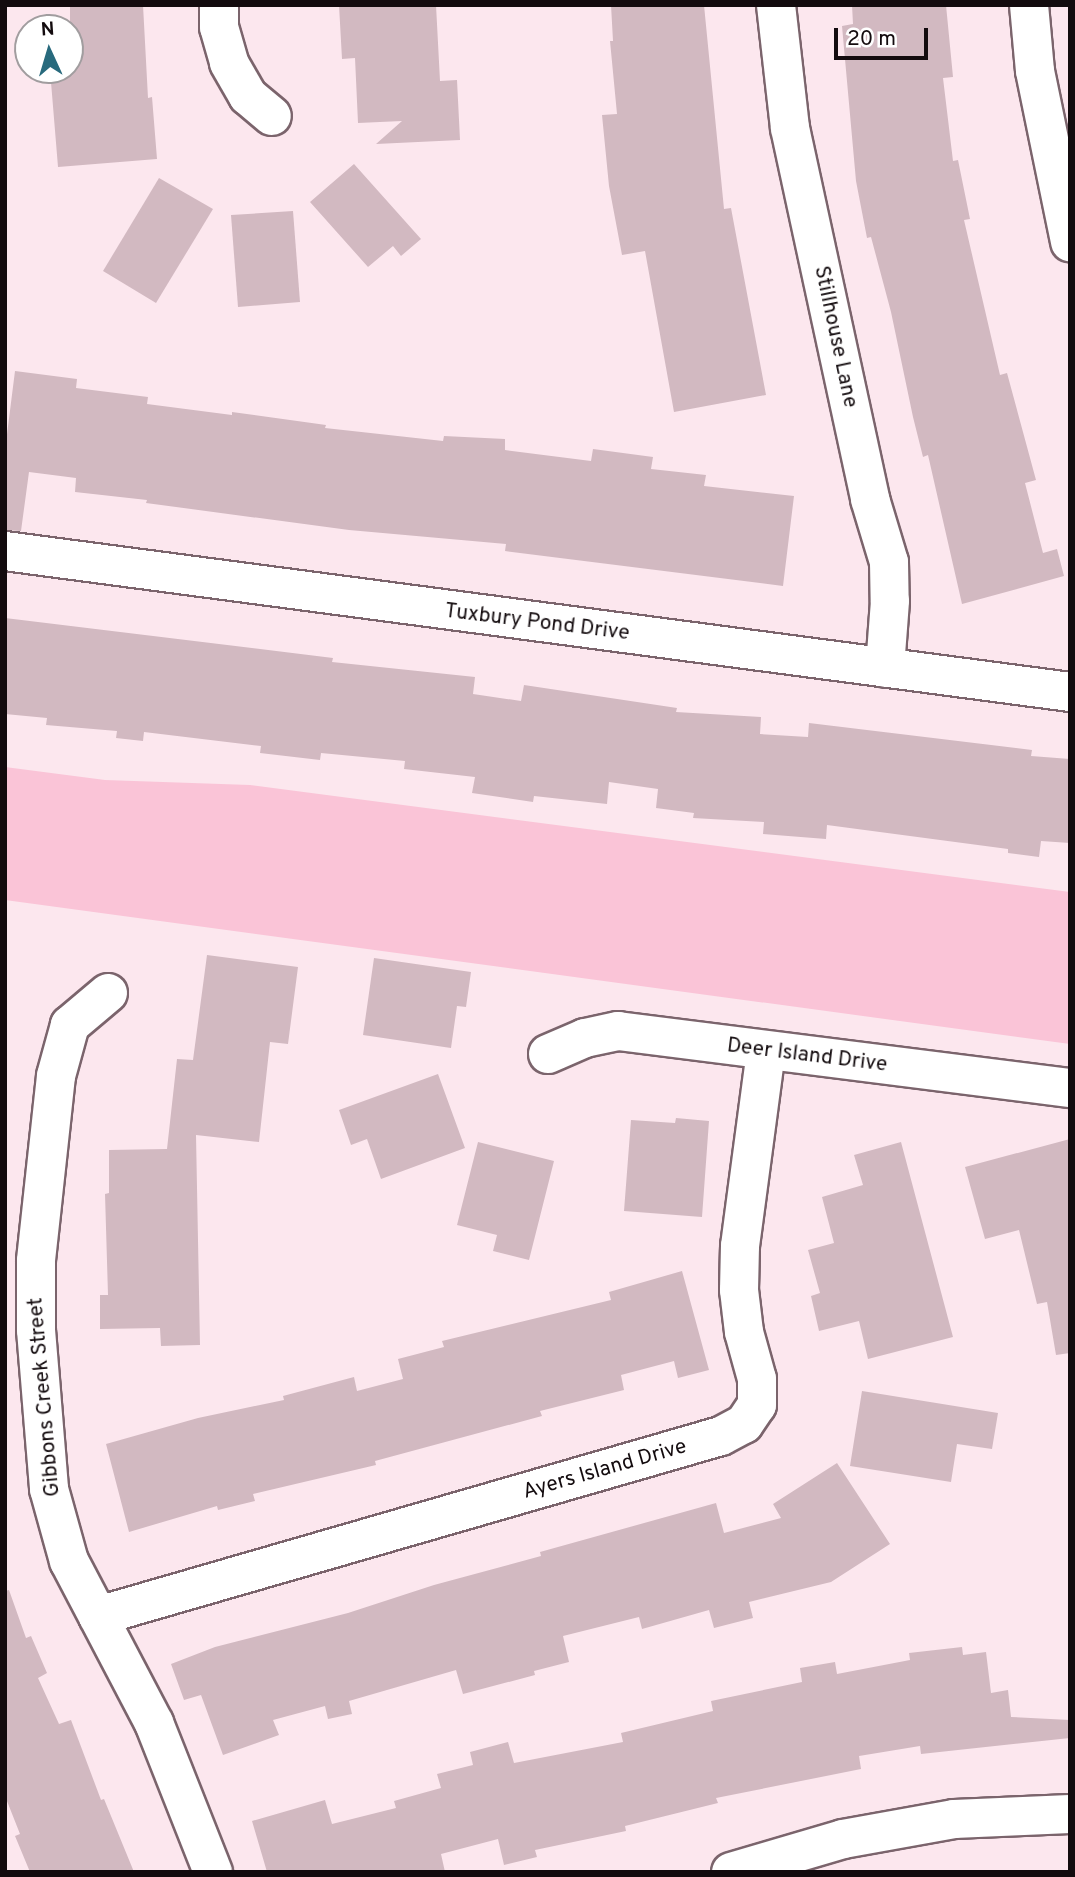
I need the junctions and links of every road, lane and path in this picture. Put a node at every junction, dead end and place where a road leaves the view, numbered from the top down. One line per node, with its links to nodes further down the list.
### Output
1 (219, 5): 4 (street)
2 (776, 5): 7 (street, Stillhouse Lane)
3 (1029, 5): 5 (street)
4 (272, 116)
5 (1070, 242)
6 (5, 551): 7 (street, Tuxbury Pond Drive)
7 (885, 668): 8 (street, Tuxbury Pond Drive)
8 (1070, 692)
9 (108, 993): 13 (street, Gibbons Creek Street)
10 (765, 1051): 11 (street, Deer Island Drive); 12 (street, Deer Island Drive); 13 (street, Ayers Island Drive)
11 (548, 1054)
12 (1070, 1088)
13 (98, 1616): 15 (street, Gibbons Creek Street)
14 (1070, 1814): 16 (street)
15 (213, 1872)
16 (731, 1872)

